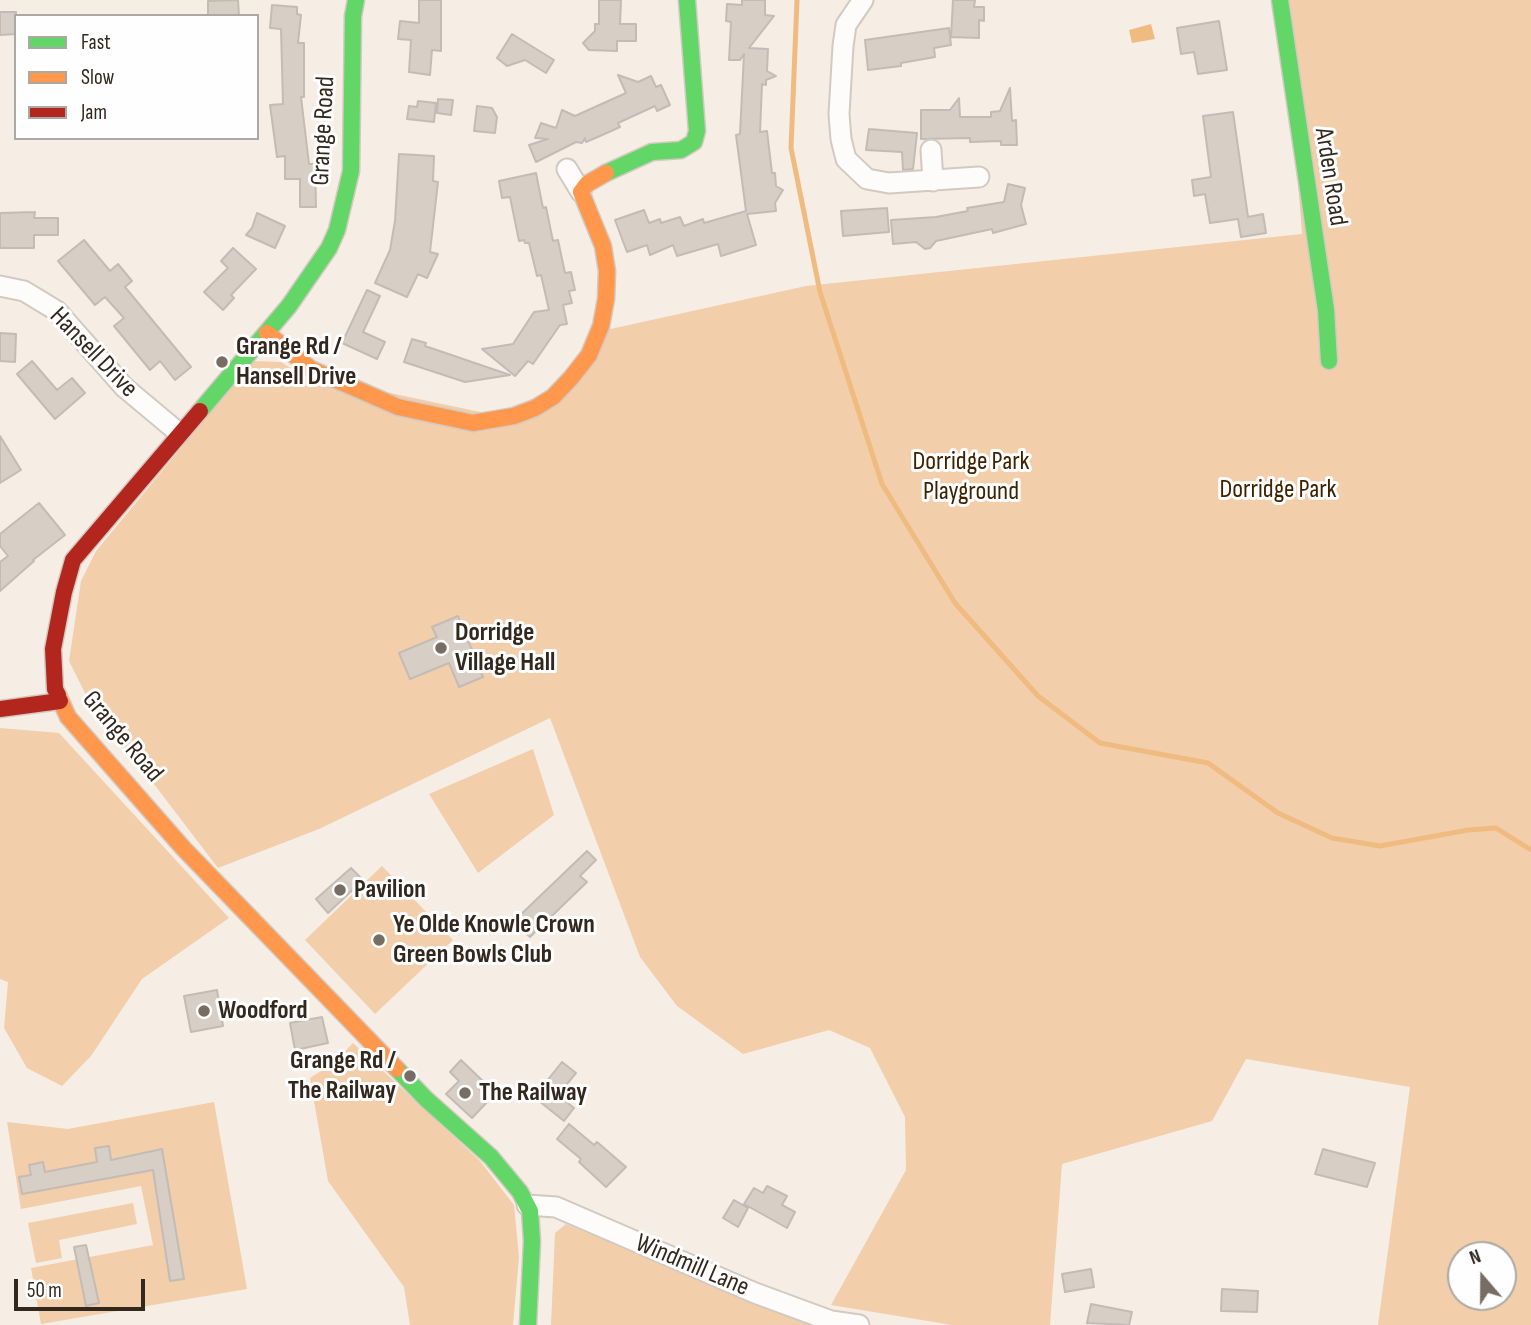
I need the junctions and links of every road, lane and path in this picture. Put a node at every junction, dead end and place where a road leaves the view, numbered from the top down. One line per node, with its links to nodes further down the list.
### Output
1 (356, 0): 11 (main road, Grange Road)
2 (687, 0): 9 (main road)
3 (863, 0): 8 (street)
4 (1280, 0): 12 (main road, Arden Road)
5 (932, 150): 8 (street)
6 (568, 169): 9 (street)
7 (979, 177): 8 (street)
8 (933, 181)
9 (581, 192): 11 (main road)
10 (0, 286): 13 (street, Hansell Drive)
11 (268, 333): 13 (main road, Grange Road)
12 (1329, 361)
13 (179, 433): 14 (main road, Grange Road)
14 (60, 701): 15 (main road); 16 (main road, Grange Road)
15 (0, 709)
16 (527, 1205): 17 (main road, Grange Road); 18 (street, Windmill Lane)
17 (528, 1325)
18 (859, 1325)

